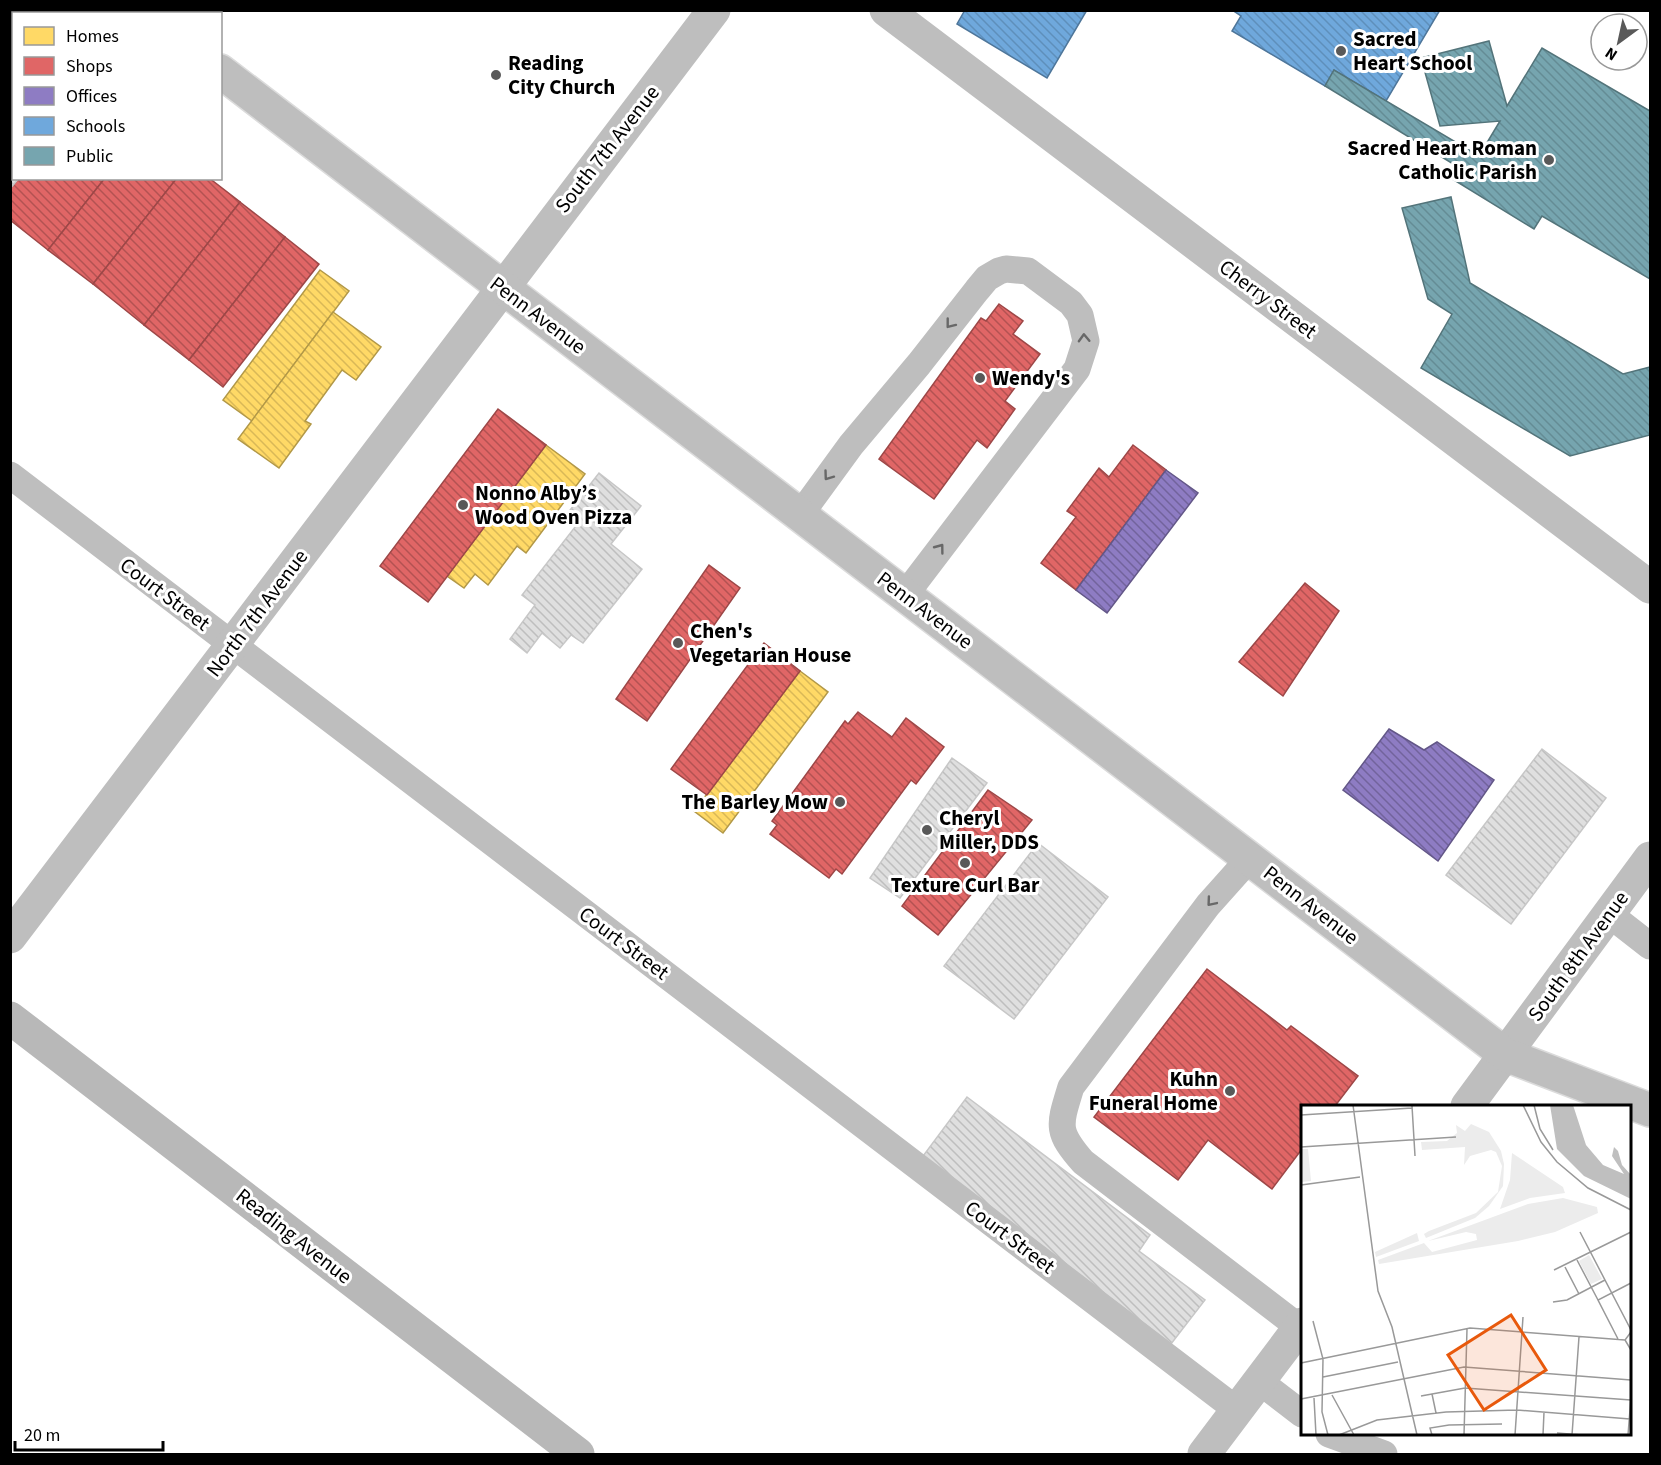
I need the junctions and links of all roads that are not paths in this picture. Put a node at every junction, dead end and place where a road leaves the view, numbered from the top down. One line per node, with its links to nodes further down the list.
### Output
1 (714, 10): 4 (street, South 7th Avenue)
2 (886, 10): 7 (street, Cherry Street)
3 (222, 73): 4 (street, Penn Avenue)
4 (501, 287): 6 (street, Penn Avenue); 9 (street, North 7th Avenue)
5 (10, 475): 9 (lane, Court Street)
6 (800, 515): 8 (street, Penn Avenue); 8 (lane, one-way to 6)
7 (1650, 587)
8 (905, 595): 10 (street, Penn Avenue)
9 (233, 645): 13 (street, North 7th Avenue); 21 (lane, Court Street)
10 (1250, 858): 16 (street, Penn Avenue); 19 (lane, one-way to 19)
11 (1650, 858): 12 (street, South 8th Avenue)
12 (1609, 914): 14 (lane); 16 (street, South 8th Avenue)
13 (10, 937)
14 (1650, 946)
15 (10, 1018): 24 (street, Reading Avenue)
16 (1506, 1055): 17 (street, South 8th Avenue); 18 (street, Penn Avenue)
17 (1468, 1105)
18 (1650, 1110)
19 (1301, 1326): 20 (street)
20 (1259, 1381): 21 (street); 22 (lane)
21 (1238, 1410): 25 (street)
22 (1301, 1413)
23 (1332, 1435): 26 (lane)
24 (579, 1455)
25 (1204, 1455)
26 (1384, 1455)

